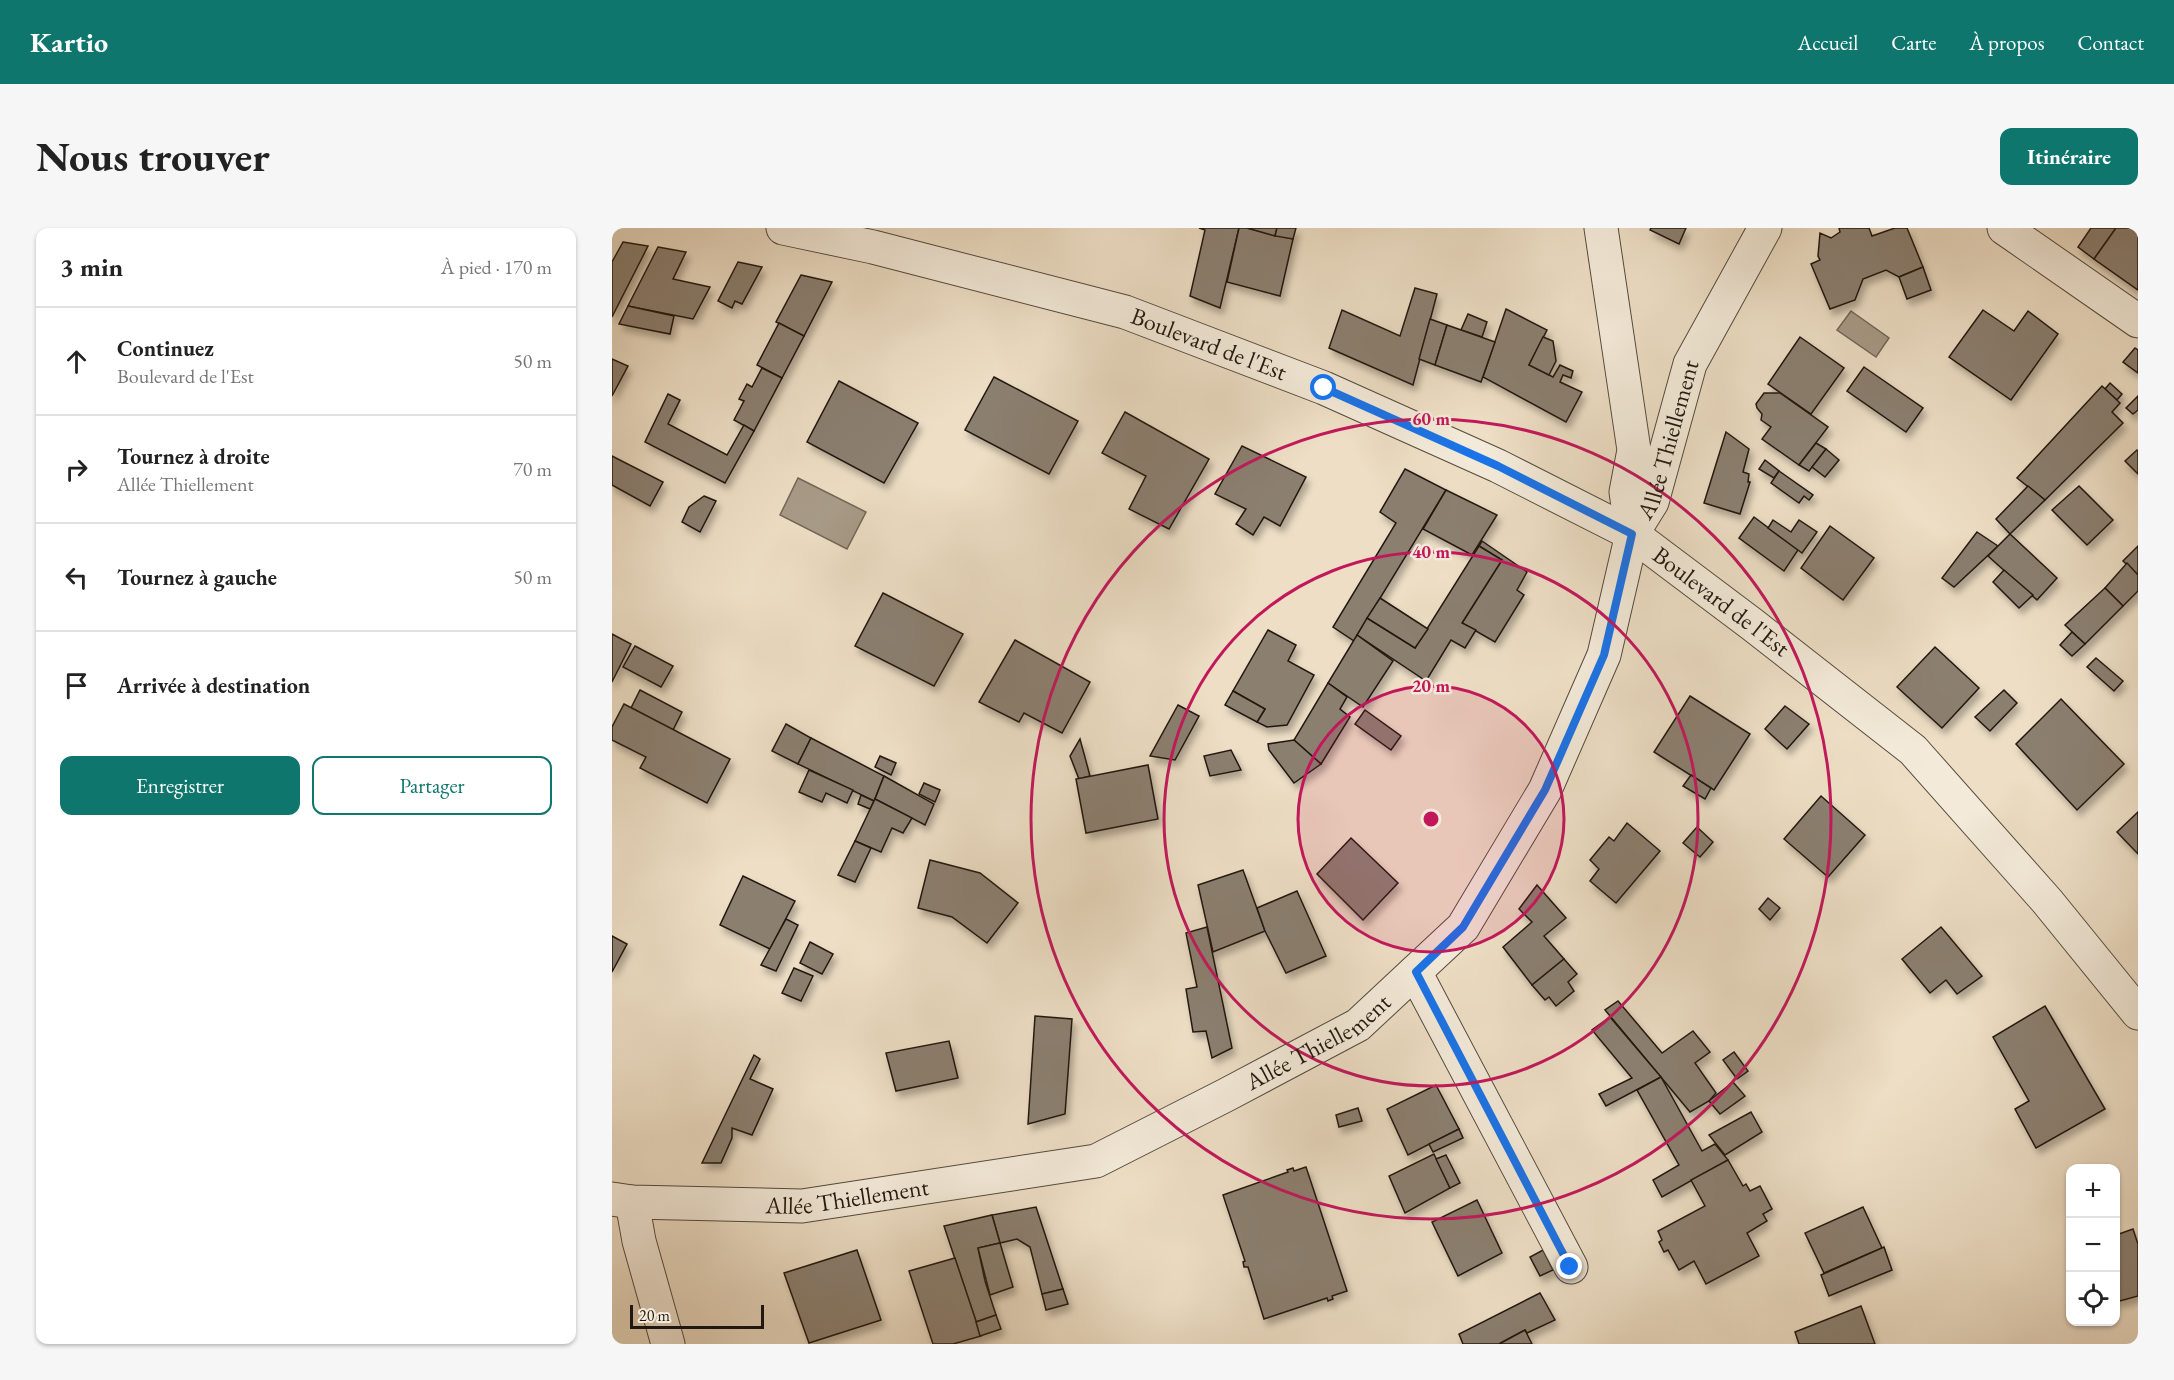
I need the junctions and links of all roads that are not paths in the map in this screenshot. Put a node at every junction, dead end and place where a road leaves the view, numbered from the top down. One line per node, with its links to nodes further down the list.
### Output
1 (783, 228): 6 (street, Boulevard de l'Est)
2 (1600, 228): 6 (street)
3 (1765, 228): 6 (street, Allée Thiellement)
4 (2004, 228): 5 (street)
5 (2138, 321)
6 (1632, 534): 7 (street, Allée Thiellement); 8 (street, Boulevard de l'Est)
7 (1416, 972): 9 (street, Allée Thiellement); 10 (street)
8 (2138, 1013)
9 (622, 1201): 11 (street)
10 (1570, 1267)
11 (668, 1344)

